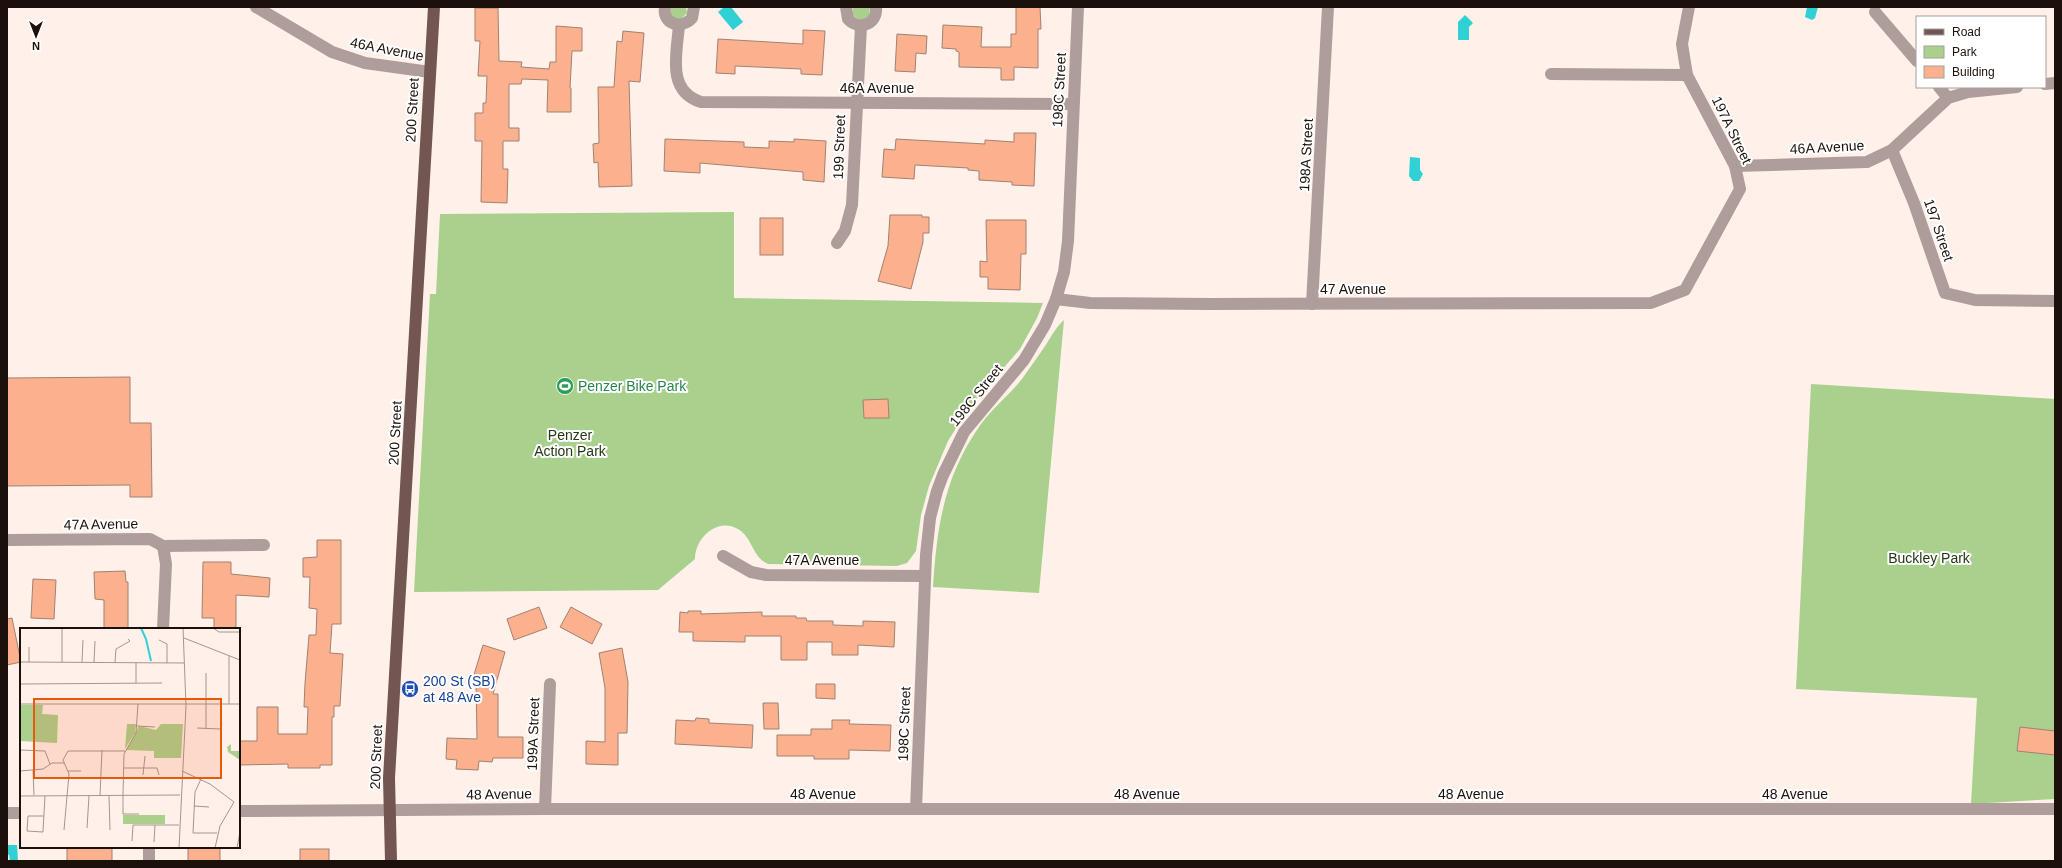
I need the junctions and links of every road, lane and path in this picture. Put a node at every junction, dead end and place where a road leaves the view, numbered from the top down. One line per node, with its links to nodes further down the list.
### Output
1 (256, 7): 14 (street, 46A Avenue)
2 (434, 7): 14 (main road, 200 Street)
3 (665, 7): 11 (street)
4 (694, 7): 11 (street)
5 (846, 7): 12 (street)
6 (876, 7): 12 (street)
7 (1078, 7): 21 (street, 198C Street)
8 (1328, 7): 28 (street, 198A Street)
9 (1689, 7): 16 (street, 197A Street)
10 (1875, 12): 13 (street)
11 (679, 25): 20 (street, 46A Avenue)
12 (861, 26): 20 (street, 199 Street)
13 (1916, 60)
14 (430, 72): 40 (main road, 200 Street)
15 (1551, 74): 16 (street)
16 (1687, 75): 23 (street, 197A Street)
17 (1940, 88): 19 (street)
18 (2007, 88): 19 (street, 46A Avenue)
19 (1948, 98): 22 (street, 46A Avenue)
20 (856, 104): 21 (street, 46A Avenue); 24 (street, 199 Street)
21 (1073, 104): 25 (street, 198C Street)
22 (1892, 150): 23 (street, 46A Avenue); 26 (street, 197 Street)
23 (1735, 166): 27 (street, 197A Street)
24 (836, 243)
25 (1056, 299): 28 (street, 47 Avenue); 33 (street, 198C Street)
26 (2055, 301)
27 (1651, 303): 28 (street, 47 Avenue)
28 (1312, 304)
29 (7, 540): 31 (street, 47A Avenue)
30 (264, 544): 31 (street, 47A Avenue)
31 (163, 546): 34 (street)
32 (723, 556): 33 (street, 47A Avenue)
33 (924, 576): 37 (street, 198C Street)
34 (163, 628)
35 (550, 684): 36 (street, 199A Street)
36 (545, 809): 37 (street, 48 Avenue); 40 (street, 48 Avenue)
37 (916, 809): 38 (street, 48 Avenue)
38 (2055, 809)
39 (240, 811): 40 (street, 48 Avenue)
40 (390, 811): 45 (main road, 200 Street)
41 (7, 813): 42 (street)
42 (20, 813)
43 (149, 848): 44 (street)
44 (149, 861)
45 (391, 861)

